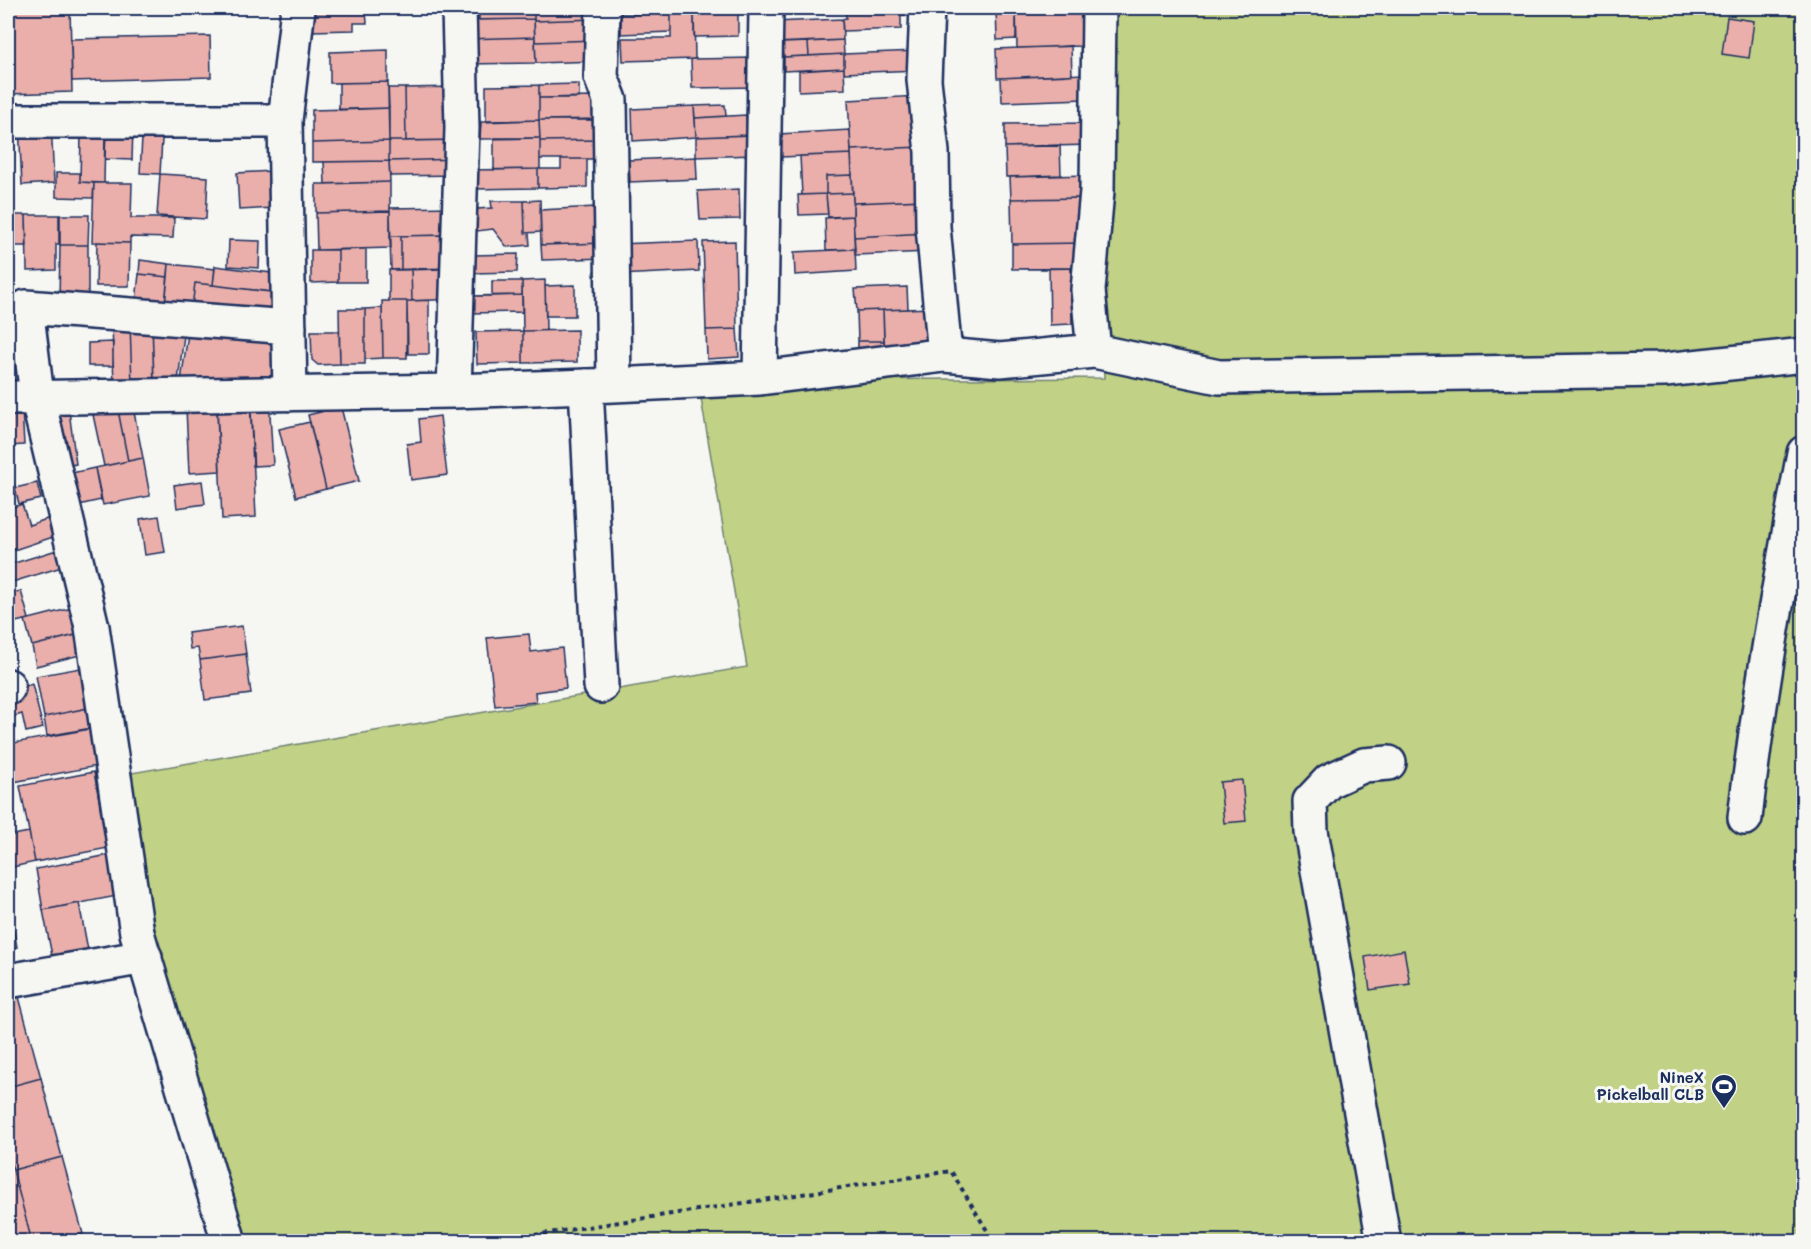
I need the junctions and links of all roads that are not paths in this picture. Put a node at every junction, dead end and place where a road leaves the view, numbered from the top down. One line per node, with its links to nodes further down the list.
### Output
1 (298, 8): 8 (street)
2 (459, 8): 15 (street)
3 (603, 8): 14 (street)
4 (766, 8): 13 (street)
5 (927, 8): 11 (street)
6 (1099, 8): 10 (street)
7 (8, 121): 8 (street)
8 (285, 121): 9 (street)
9 (289, 327): 16 (street); 17 (street)
10 (1094, 351): 11 (street); 12 (street)
11 (945, 355): 13 (street)
12 (1803, 355)
13 (760, 378): 14 (street)
14 (600, 385): 15 (street); 19 (street)
15 (454, 391): 16 (street)
16 (290, 394): 17 (street)
17 (22, 397): 22 (street)
18 (1803, 453): 21 (street)
19 (601, 686)
20 (1389, 763): 25 (street)
21 (1745, 818)
22 (145, 957): 23 (street); 24 (street)
23 (8, 981)
24 (229, 1242)
25 (1384, 1242)

